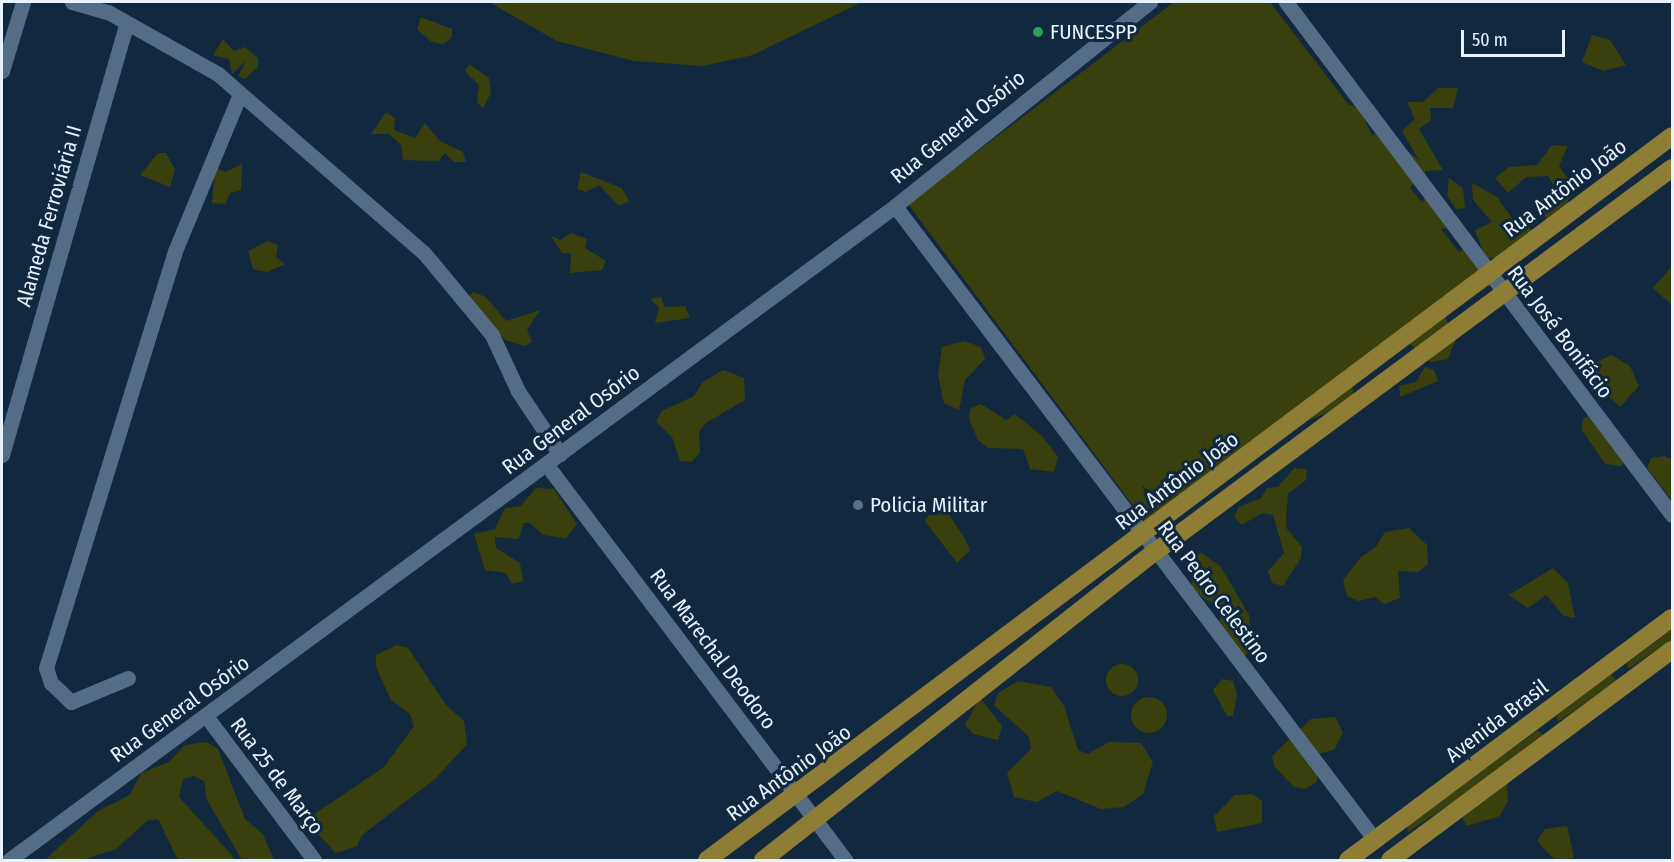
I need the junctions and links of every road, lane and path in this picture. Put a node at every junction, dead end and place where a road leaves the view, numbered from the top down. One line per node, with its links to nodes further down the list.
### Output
1 (23, 2): 6 (street)
2 (72, 2): 5 (street)
3 (1150, 2): 10 (street, Rua General Osório)
4 (1286, 2): 11 (street, Rua José Bonifácio)
5 (126, 24): 7 (street); 13 (street, Alameda Ferroviária II)
6 (2, 71)
7 (240, 94): 14 (street); 22 (street)
8 (1672, 136): 11 (main road, Rua Antônio João)
9 (1672, 168): 12 (main road, Rua Antônio João)
10 (895, 206): 14 (street, Rua General Osório); 17 (street, Rua Pedro Celestino)
11 (1489, 273): 12 (street, Rua José Bonifácio); 17 (main road, Rua Antônio João)
12 (1505, 294): 16 (street, Rua José Bonifácio); 18 (main road, Rua Antônio João)
13 (2, 454)
14 (560, 454): 15 (street, Rua General Osório)
15 (546, 464): 24 (street, Rua General Osório); 25 (street, Rua Marechal Deodoro)
16 (1672, 515)
17 (1142, 535): 18 (street, Rua Pedro Celestino); 21 (main road, Rua Antônio João)
18 (1155, 552): 23 (main road, Rua Antônio João); 27 (street, Rua Pedro Celestino)
19 (1672, 618): 27 (main road, Avenida Brasil)
20 (1672, 650): 28 (main road)
21 (963, 672): 23 (main road); 25 (main road, Rua Antônio João)
22 (128, 678)
23 (980, 693): 26 (main road, Rua Antônio João)
24 (206, 716): 29 (street, Rua General Osório); 30 (street, Rua 25 de Março)
25 (799, 796): 26 (street, Rua Marechal Deodoro); 31 (main road, Rua Antônio João)
26 (816, 820): 32 (main road, Rua Antônio João); 33 (street, Rua Marechal Deodoro)
27 (1375, 840): 28 (main road, Rua Pedro Celestino); 34 (main road, Avenida Brasil)
28 (1391, 860)
29 (9, 861)
30 (314, 861)
31 (707, 861)
32 (763, 861)
33 (846, 861)
34 (1348, 861)

